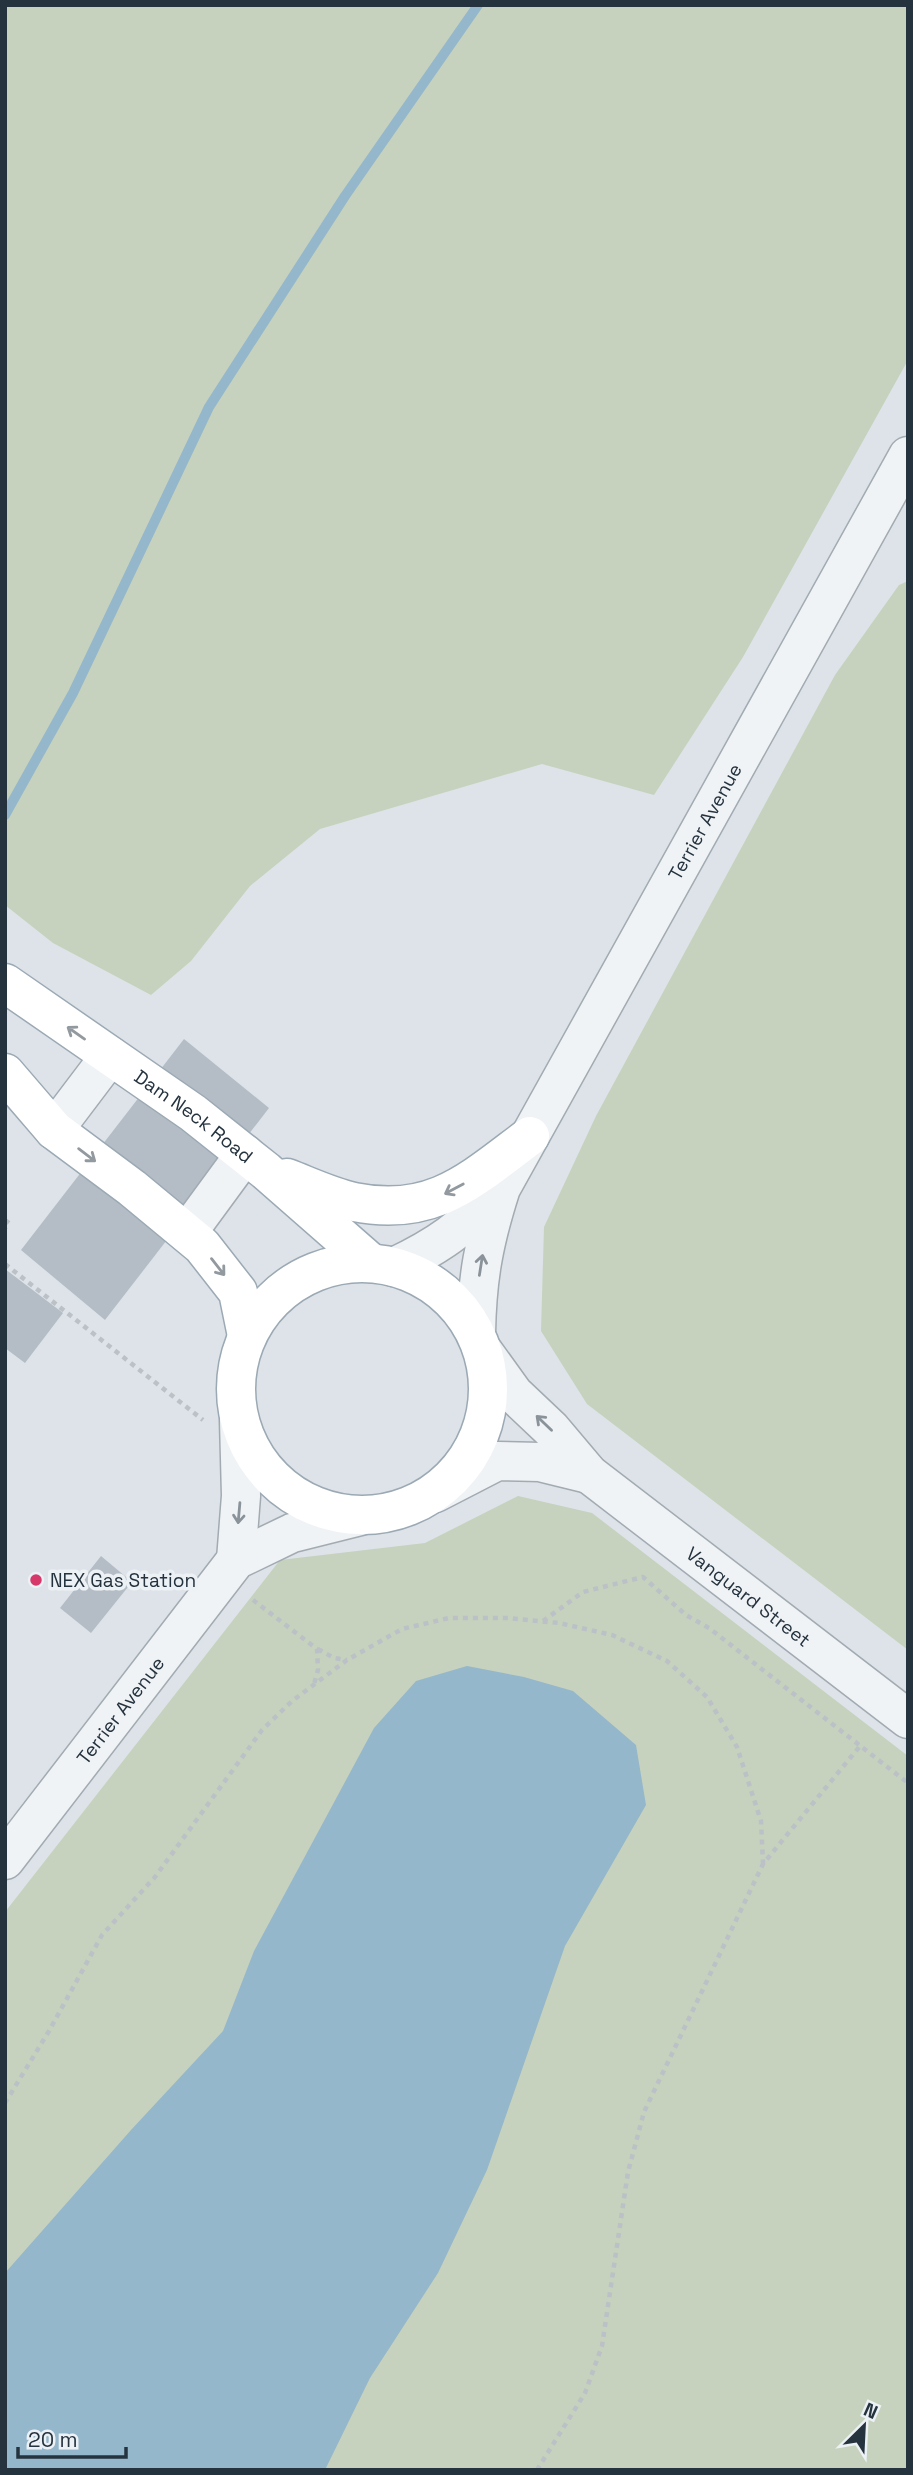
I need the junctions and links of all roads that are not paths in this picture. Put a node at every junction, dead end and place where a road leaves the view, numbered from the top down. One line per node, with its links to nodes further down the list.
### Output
1 (908, 456): 6 (street, Terrier Avenue)
2 (5, 983): 3 (main road, Dam Neck Road, one-way to 2)
3 (110, 1056): 5 (street); 7 (main road, Dam Neck Road)
4 (5, 1073): 5 (main road)
5 (54, 1130): 9 (main road, one-way to 9)
6 (530, 1136): 7 (main road, one-way to 7); 8 (street, Terrier Avenue)
7 (255, 1163): 9 (street); 10 (main road, Dam Neck Road)
8 (501, 1188): 10 (street, Terrier Avenue); 12 (street, Terrier Avenue, one-way to 8)
9 (187, 1233): 11 (main road, one-way to 11)
10 (383, 1265): 11 (main road); 12 (main road)
11 (247, 1336): 13 (main road)
12 (480, 1342): 14 (street, Vanguard Street, one-way to 12); 15 (main road)
13 (224, 1424): 16 (main road); 17 (street, one-way to 17)
14 (589, 1474): 15 (street, Vanguard Street); 18 (street, Vanguard Street)
15 (435, 1493): 16 (main road)
16 (360, 1516): 17 (street, Terrier Avenue)
17 (236, 1560): 19 (street, Terrier Avenue)
18 (908, 1719)
19 (5, 1860)

